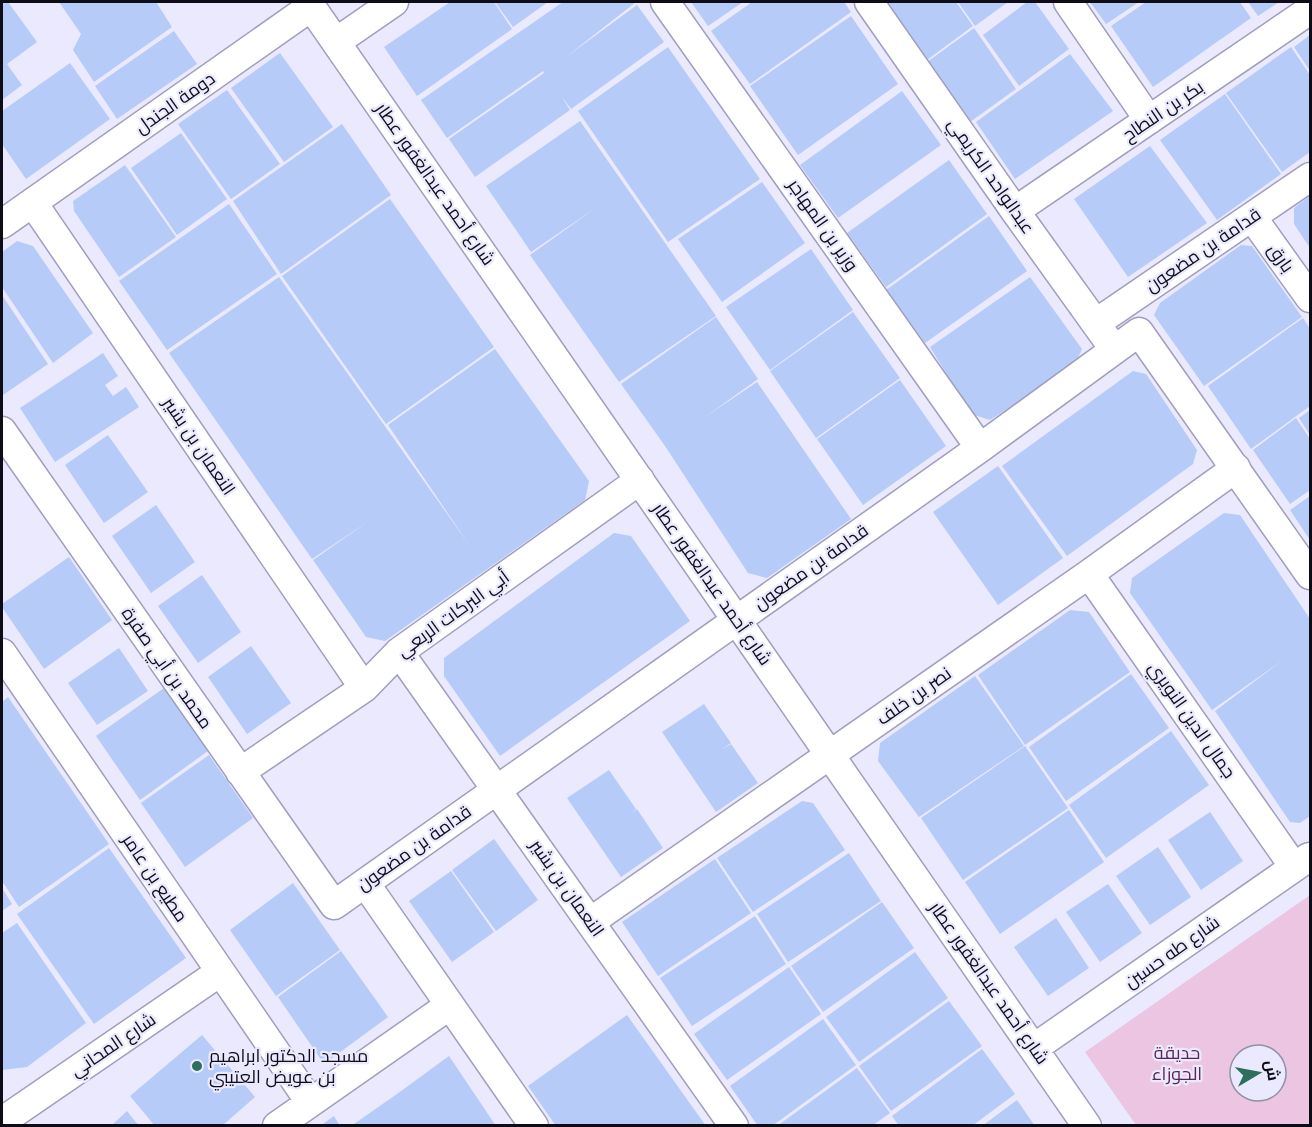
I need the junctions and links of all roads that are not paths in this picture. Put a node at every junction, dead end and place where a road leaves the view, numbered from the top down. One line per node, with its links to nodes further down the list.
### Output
1 (394, 2): 7 (street)
2 (665, 2): 18 (street, وزير بن المهاجر)
3 (869, 2): 11 (street, عبدالواحد الكريمي)
4 (1068, 2): 8 (street)
5 (310, 4): 7 (street, دومة الجندل); 10 (street, دومة الجندل)
6 (1311, 10): 8 (street, بكر بن النطاح)
7 (336, 42): 20 (street, شارع أحمد عبدالغفور عطار)
8 (1149, 120): 11 (street, بكر بن النطاح)
9 (1311, 177): 12 (street, قدامة بن مضعون)
10 (33, 203): 13 (street, دومة الجندل); 26 (street, النعمان بن بشير)
11 (1015, 211): 15 (street, عبدالواحد الكريمي)
12 (1252, 217): 14 (street, بارق); 15 (street, قدامة بن مضعون)
13 (2, 224)
14 (1311, 298)
15 (1096, 323): 16 (street, عبدالواحد الكريمي)
16 (1114, 349): 18 (street, قدامة بن مضعون); 19 (street, قدامة بن مضعون)
17 (2, 431): 28 (street, محمد بن أبي صفرة)
18 (980, 448): 23 (street, قدامة بن مضعون)
19 (1236, 468): 21 (street, نصر بن خلف); 22 (street)
20 (640, 480): 23 (street, شارع أحمد عبدالغفور عطار); 24 (street, أبي البركات الربعي)
21 (1089, 574): 27 (street, نصر بن خلف); 30 (street, جمال الدين النويري)
22 (1311, 575)
23 (736, 619): 27 (street, شارع أحمد عبدالغفور عطار); 29 (street, قدامة بن مضعون)
24 (399, 652): 26 (street, أبي البركات الربعي); 29 (street, النعمان بن بشير)
25 (2, 653): 34 (street, مطيع بن عامر)
26 (364, 688): 28 (street, أبي البركات الربعي)
27 (831, 754): 33 (street, نصر بن خلف); 36 (street, شارع أحمد عبدالغفور عطار)
28 (240, 772): 32 (street, محمد بن أبي صفرة)
29 (497, 789): 31 (street, قدامة بن مضعون); 33 (street, النعمان بن بشير)
30 (1302, 861): 36 (street, شارع طه حسين)
31 (365, 883): 32 (street, قدامة بن مضعون); 35 (street)
32 (334, 905)
33 (590, 922): 41 (street, النعمان بن بشير)
34 (220, 972): 37 (street, مطيع بن عامر); 38 (street, شارع المحاني)
35 (450, 1005): 37 (street); 40 (street)
36 (1034, 1048): 42 (street, شارع أحمد عبدالغفور عطار)
37 (310, 1102): 39 (street)
38 (7, 1118)
39 (277, 1125)
40 (534, 1125)
41 (734, 1125)
42 (1088, 1125)

